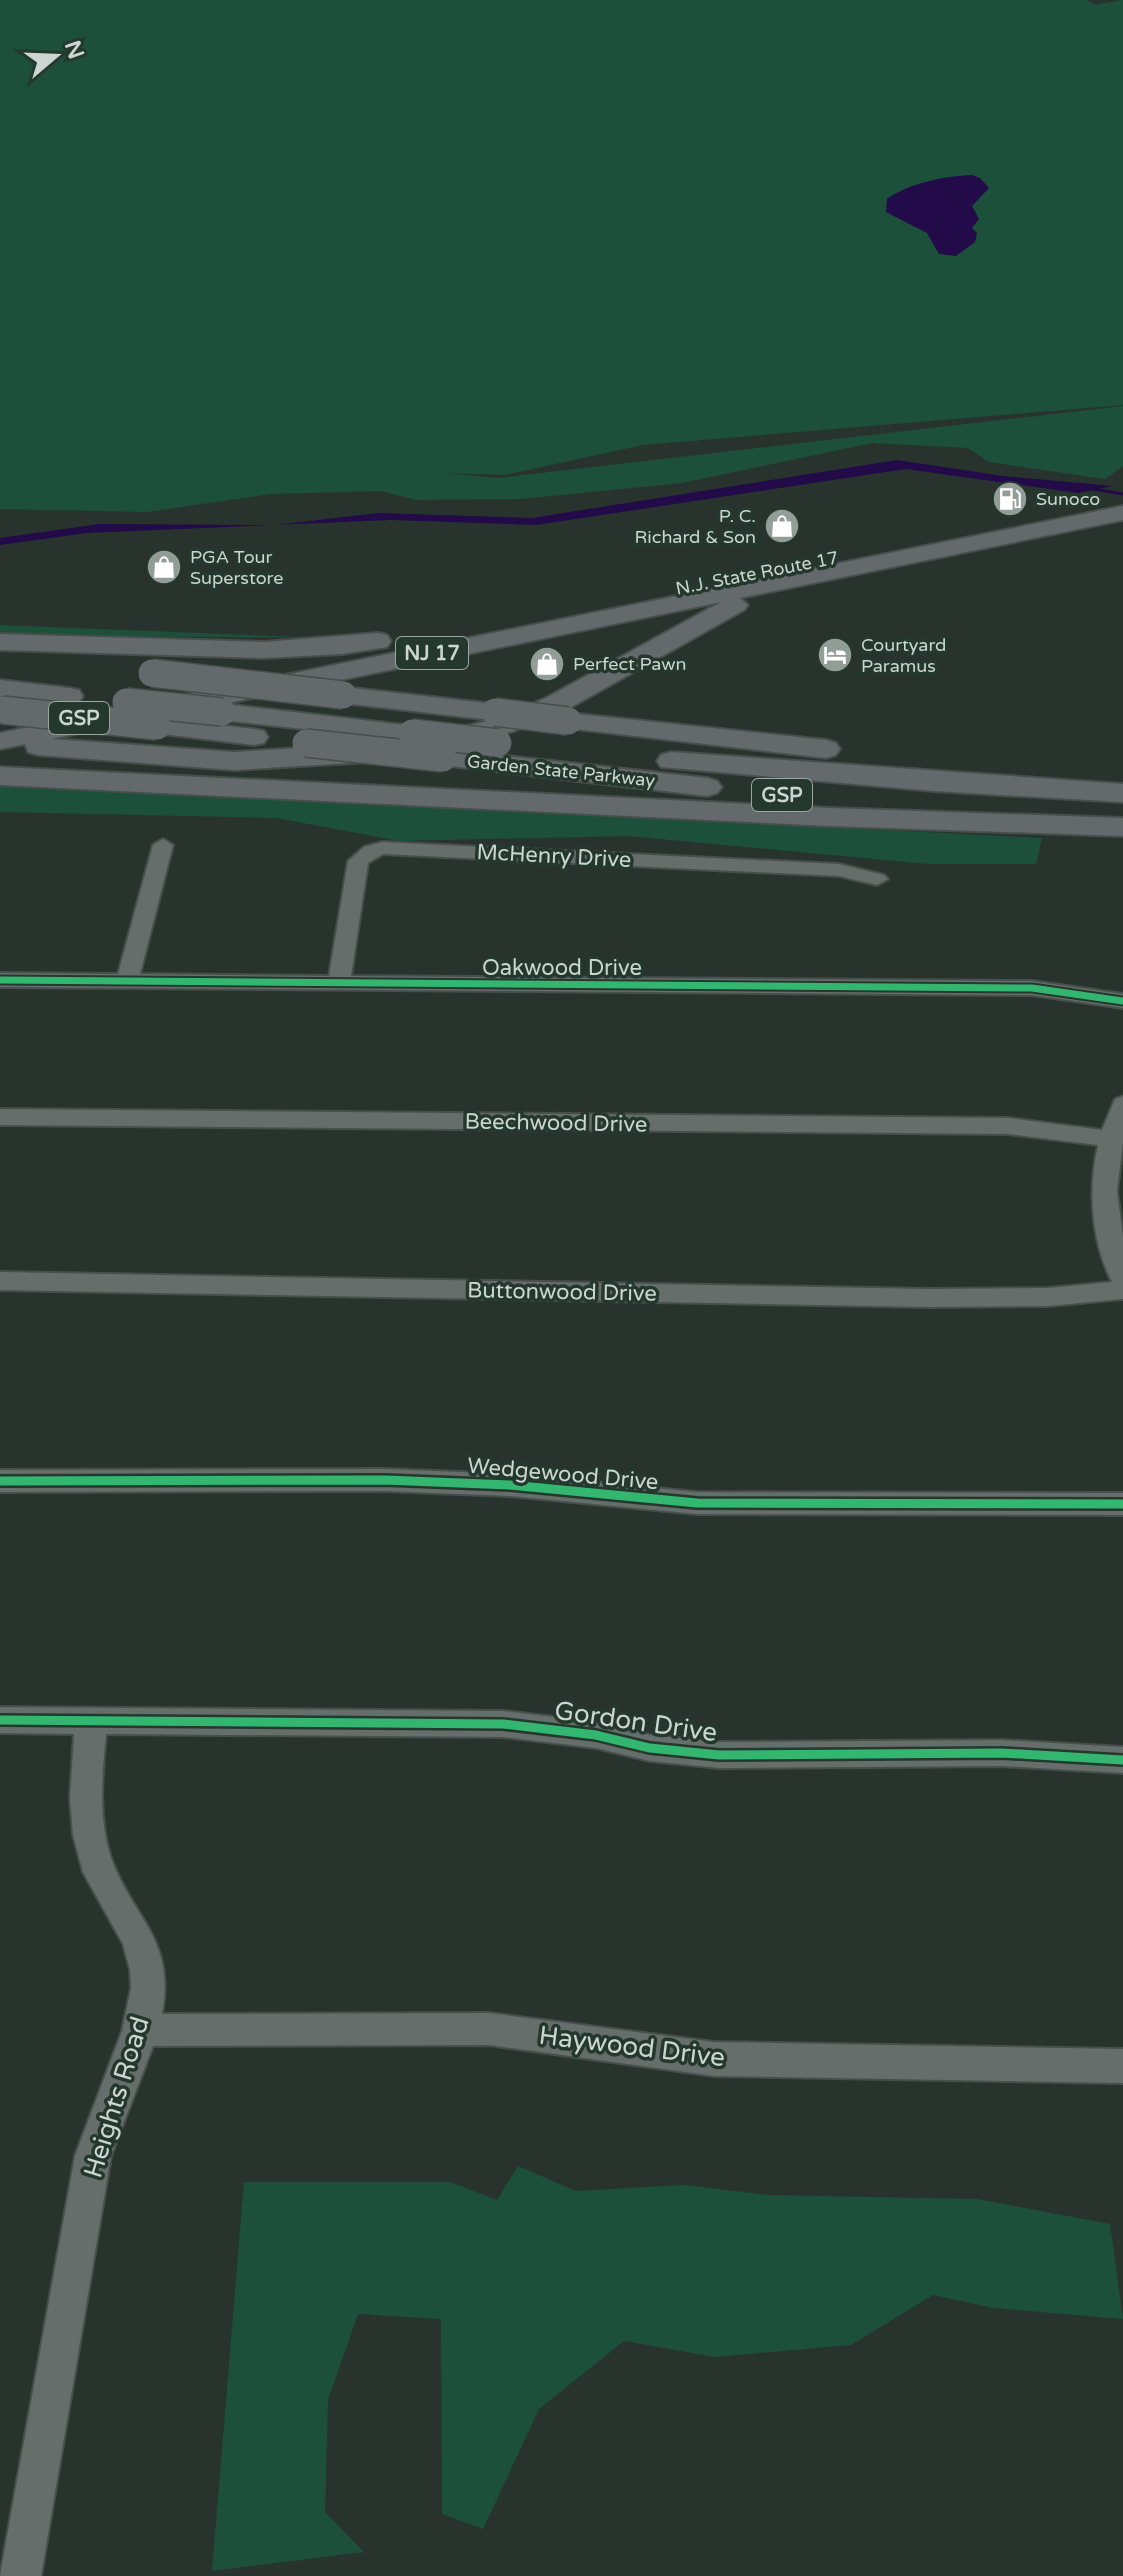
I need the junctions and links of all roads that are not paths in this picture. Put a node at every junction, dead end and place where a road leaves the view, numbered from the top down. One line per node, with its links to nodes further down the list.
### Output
1 (1123, 499): 3 (highway, NJ 17)
2 (1123, 513): 3 (highway, NJ 17)
3 (863, 558): 4 (highway, N.J. State Route 17 / NJ 17); 8 (highway, NJ 17); 8 (highway)
4 (640, 597): 5 (highway); 7 (highway, NJ 17)
5 (0, 642)
6 (0, 659): 10 (highway, bridge)
7 (0, 709): 11 (highway, Garden State Parkway / GSP, bridge); 12 (highway, Garden State Parkway / GSP, bridge)
8 (0, 742)
9 (0, 776): 13 (highway)
10 (1123, 781)
11 (1123, 793)
12 (1123, 820)
13 (1123, 827)
14 (163, 845): 17 (street)
15 (877, 879): 18 (street, McHenry Drive)
16 (0, 980): 17 (street, Oakwood Drive)
17 (127, 981): 18 (street, Oakwood Drive)
18 (339, 983): 19 (street, Oakwood Drive)
19 (1123, 1001)
20 (0, 1117): 21 (street, Beechwood Drive)
21 (1119, 1120): 22 (street)
22 (1123, 1278)
23 (0, 1281): 24 (street, Buttonwood Drive)
24 (1123, 1290)
25 (0, 1481): 26 (street, Wedgewood Drive)
26 (1123, 1504)
27 (0, 1720): 28 (street, Gordon Drive)
28 (91, 1722): 29 (street, Gordon Drive); 30 (street, Heights Road)
29 (1123, 1760)
30 (141, 2030): 31 (street, Haywood Drive); 32 (street, Heights Road)
31 (1123, 2066)
32 (20, 2576)

